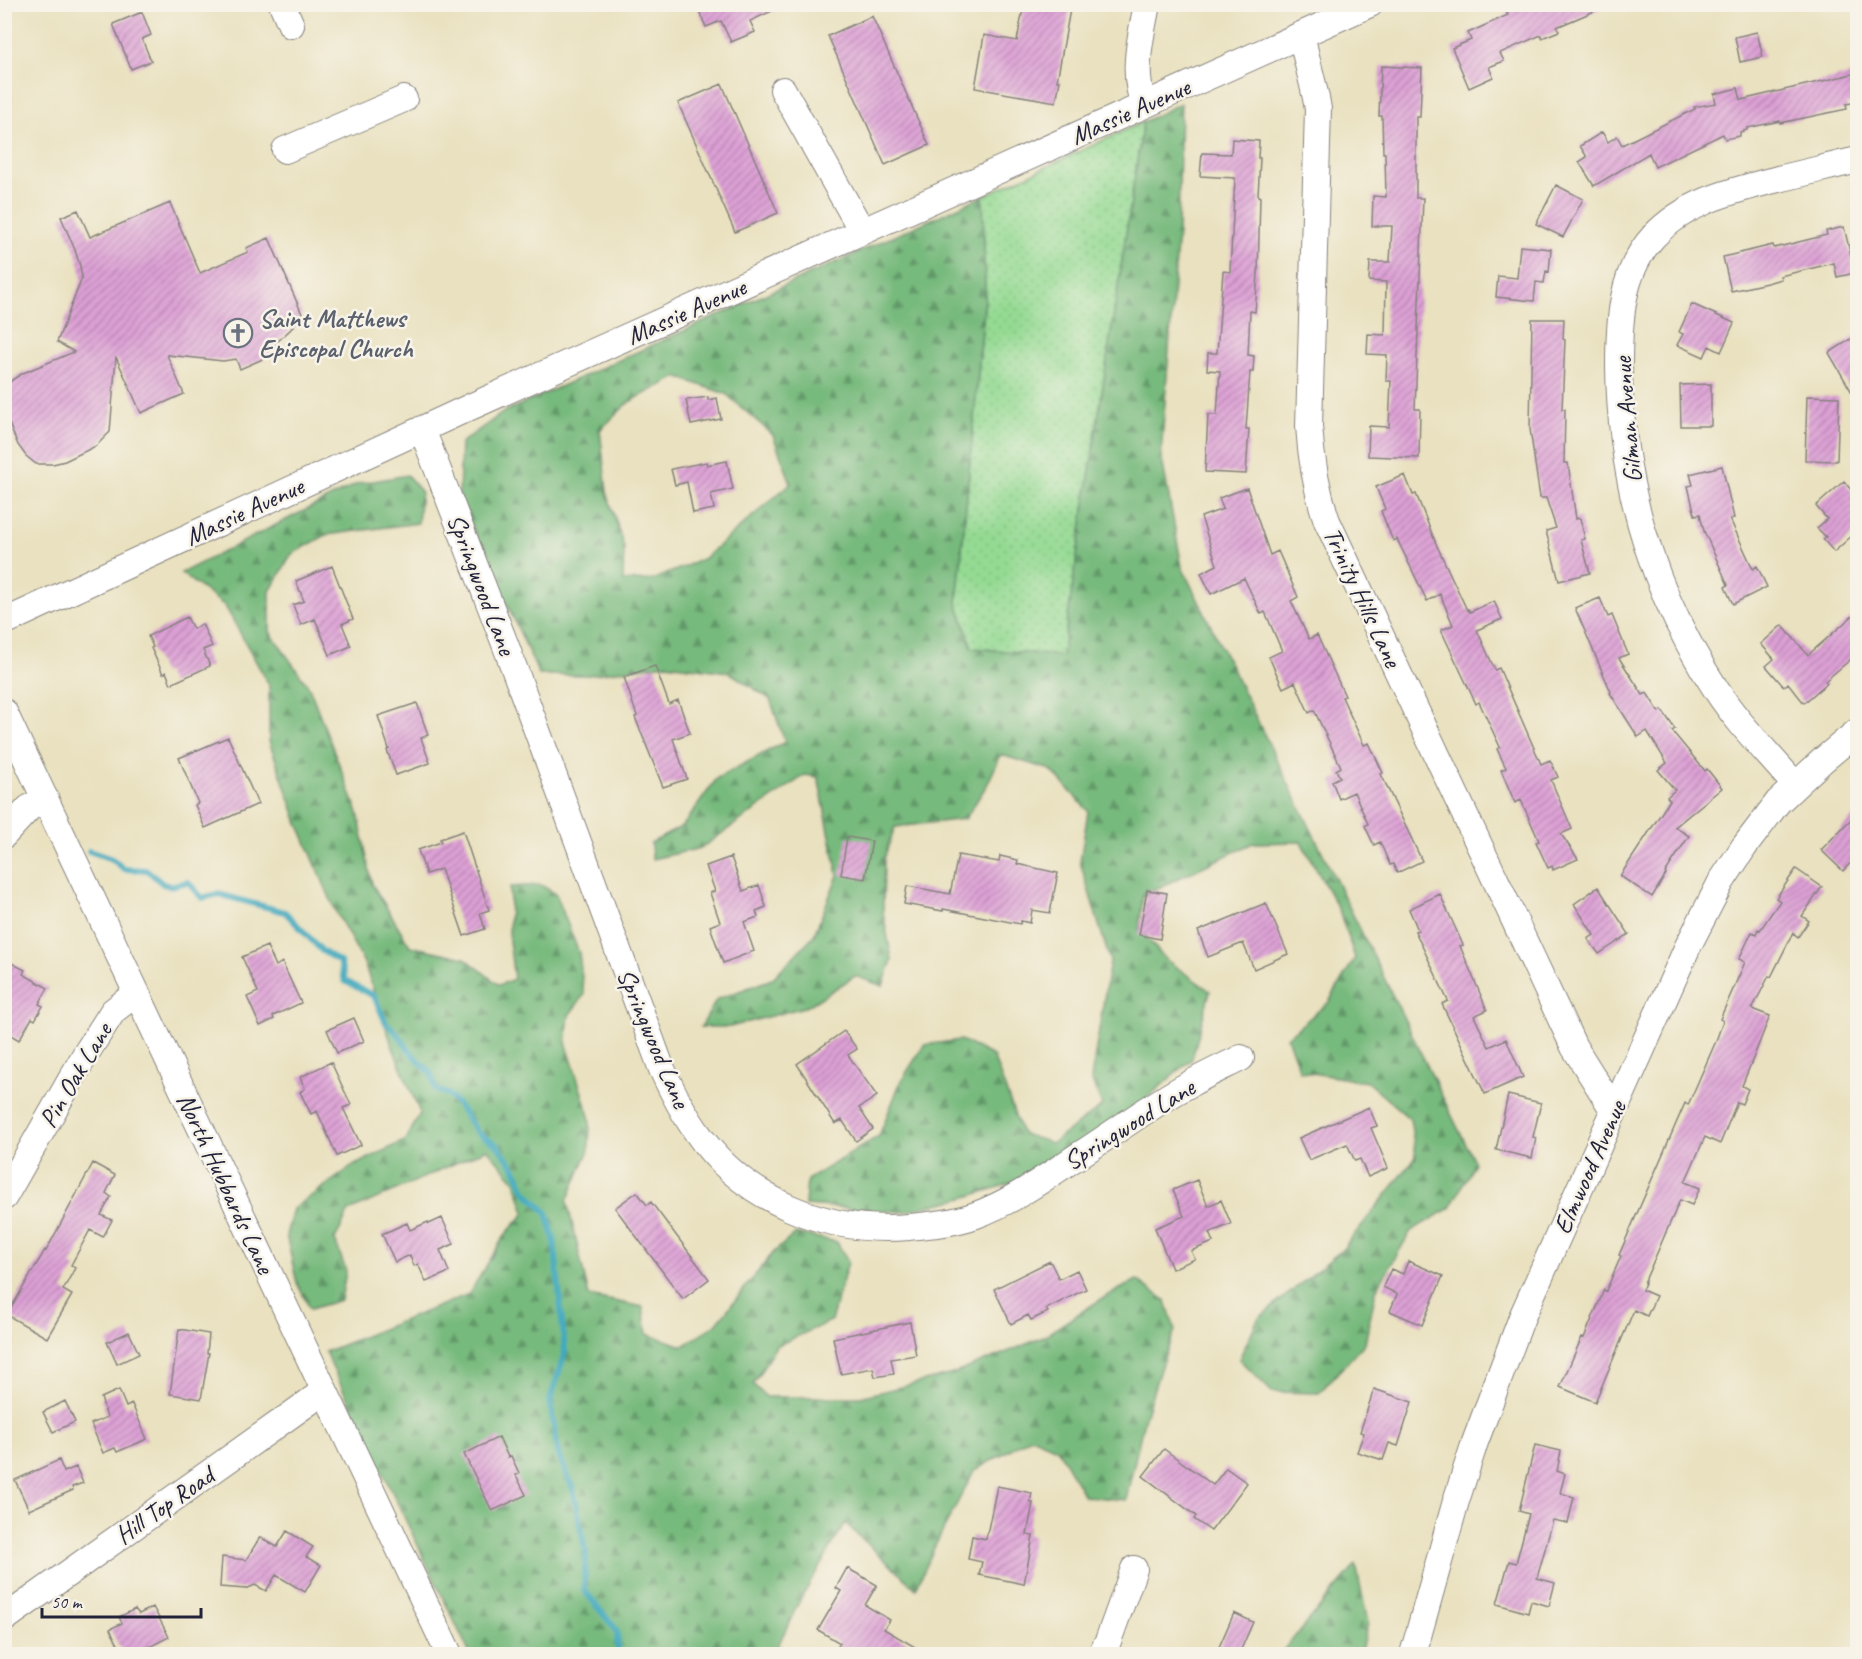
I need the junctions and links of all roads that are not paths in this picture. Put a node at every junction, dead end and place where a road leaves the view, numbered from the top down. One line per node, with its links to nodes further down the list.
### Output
1 (1147, 4): 6 (street)
2 (1370, 4): 3 (street, Massie Avenue)
3 (1302, 36): 6 (street, Massie Avenue); 19 (street, Trinity Hills Lane)
4 (783, 90): 9 (street)
5 (404, 99): 7 (street)
6 (1144, 104): 9 (street, Massie Avenue)
7 (285, 150)
8 (1857, 160): 14 (street, Gilman Avenue)
9 (862, 231): 10 (street, Massie Avenue)
10 (422, 429): 11 (street, Massie Avenue); 18 (street, Springwood Lane)
11 (4, 621)
12 (4, 712): 15 (street, North Hubbards Lane)
13 (1857, 731): 14 (street, Elmwood Avenue)
14 (1795, 786): 19 (street, Elmwood Avenue)
15 (45, 798): 16 (street); 17 (street, North Hubbards Lane)
16 (4, 835)
17 (138, 996): 20 (street, Pin Oak Lane); 21 (street, North Hubbards Lane)
18 (1241, 1058)
19 (1614, 1111): 26 (street, Elmwood Avenue)
20 (4, 1197)
21 (323, 1392): 23 (street, Hill Top Road); 24 (street, North Hubbards Lane)
22 (1134, 1569): 25 (street)
23 (4, 1619)
24 (449, 1654)
25 (1101, 1654)
26 (1413, 1654)

